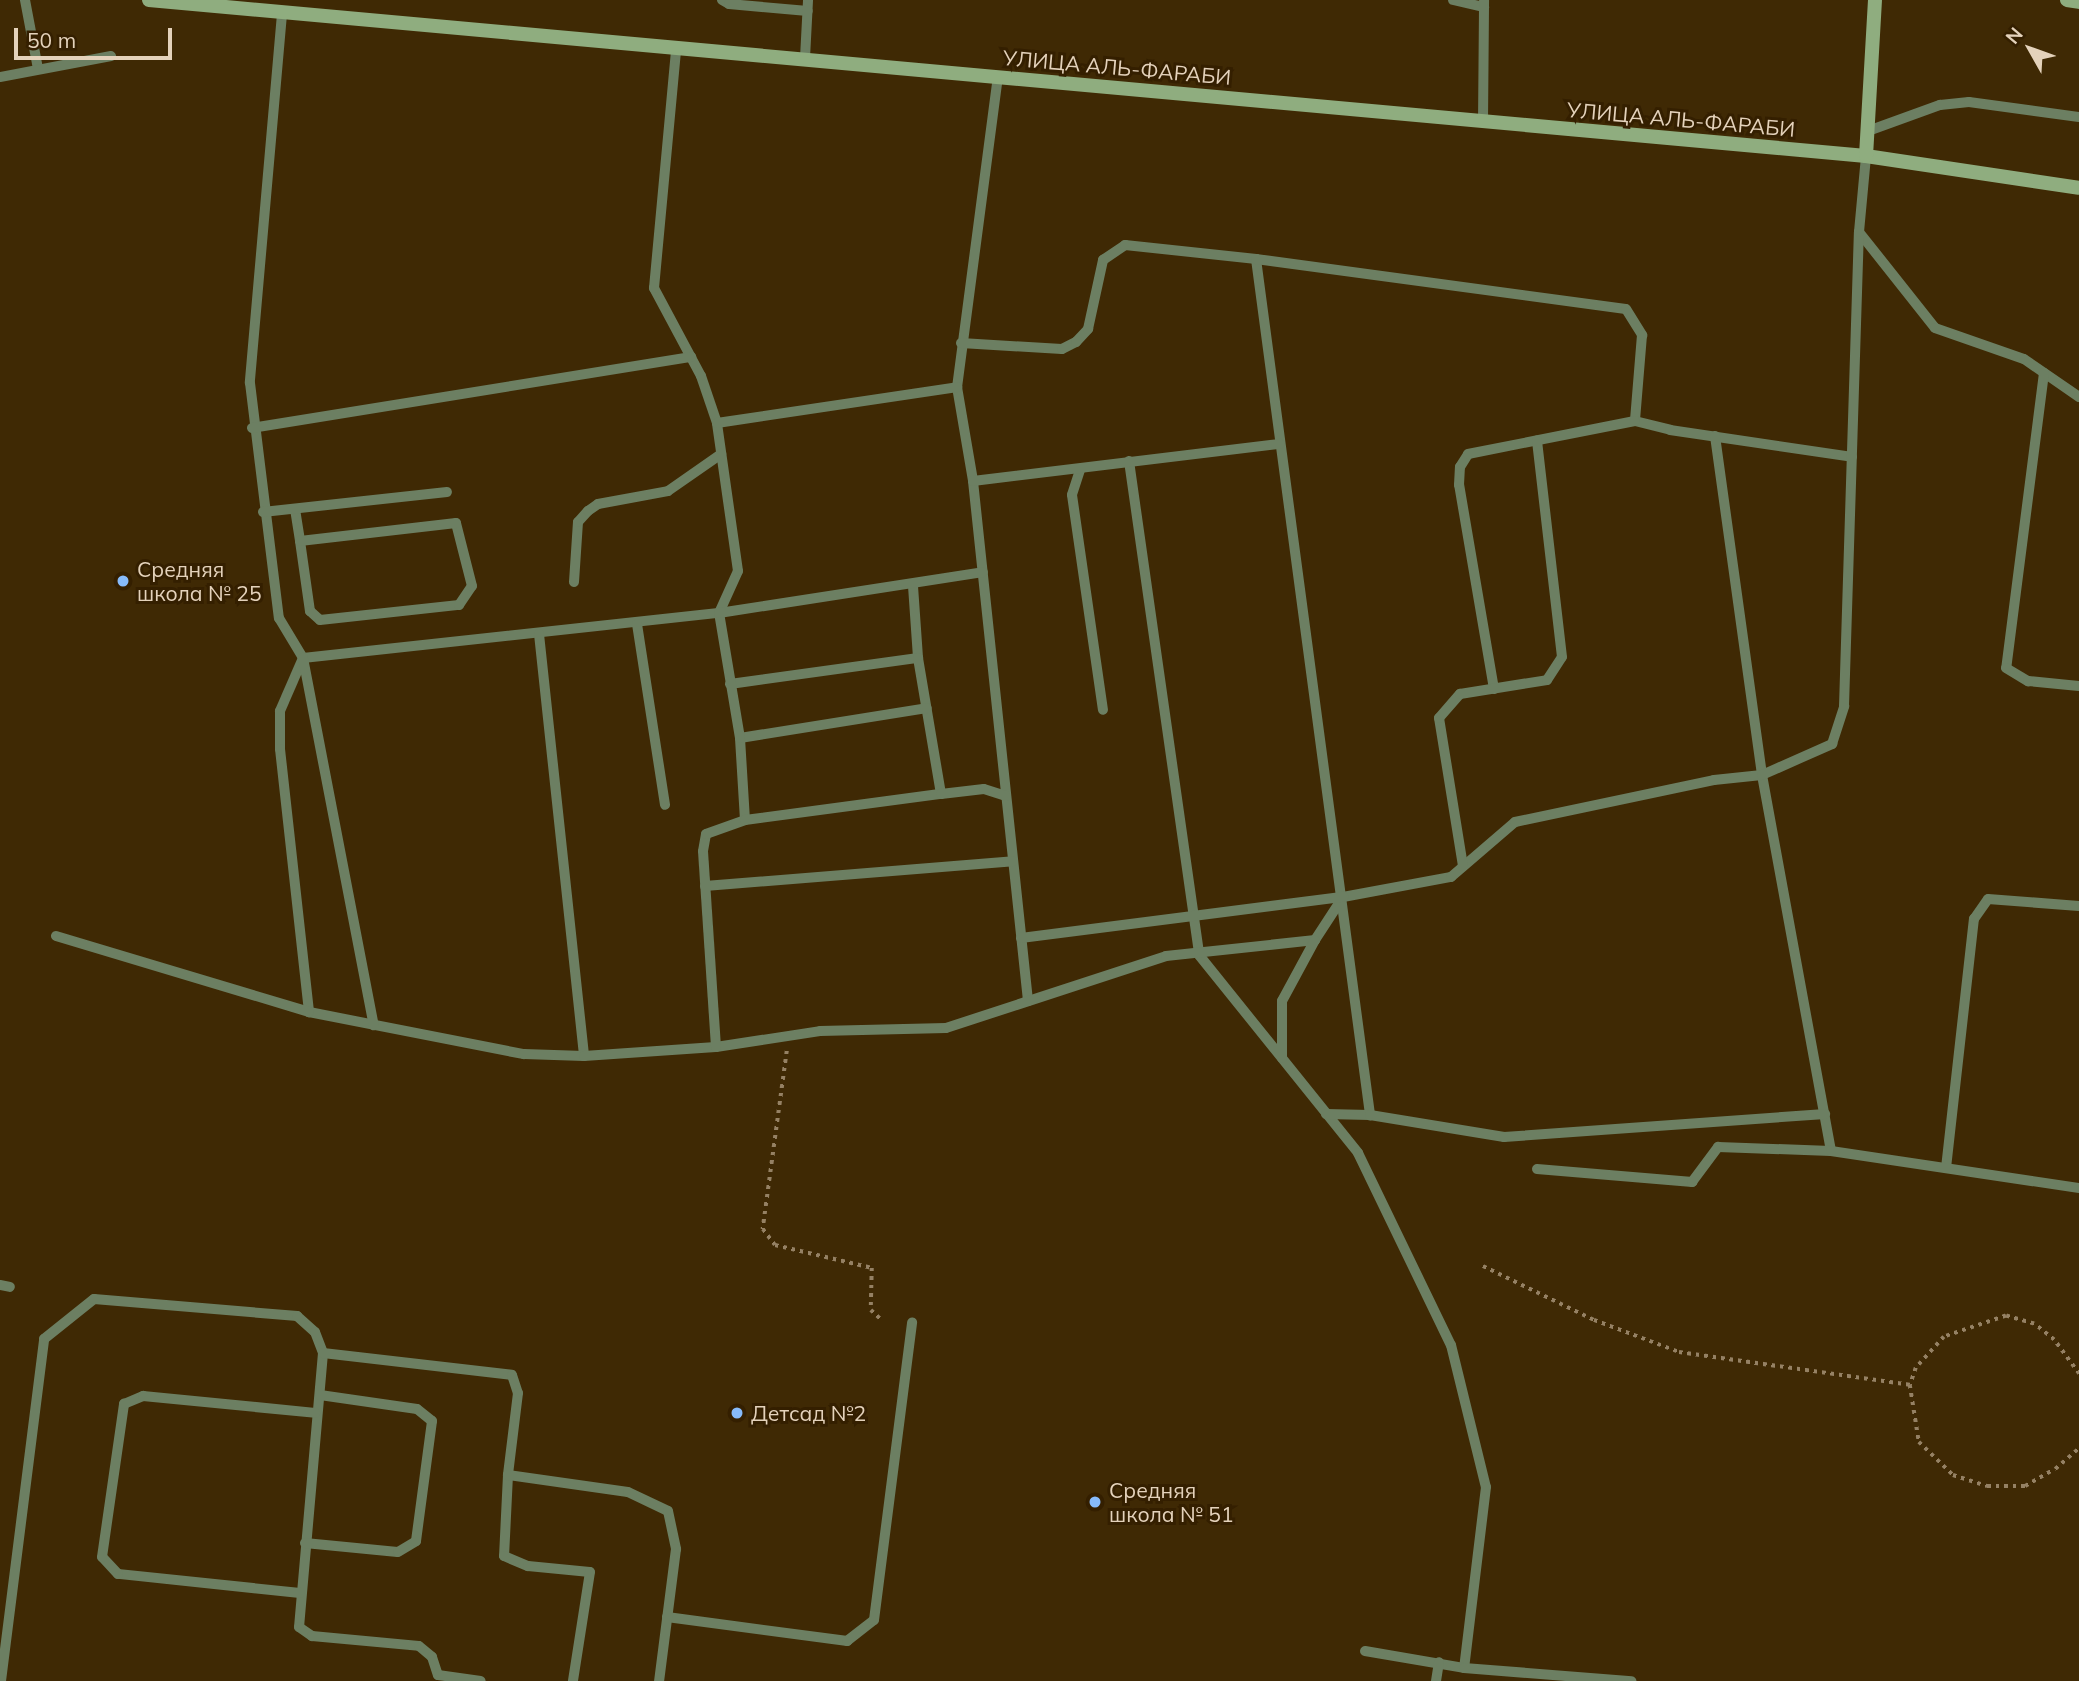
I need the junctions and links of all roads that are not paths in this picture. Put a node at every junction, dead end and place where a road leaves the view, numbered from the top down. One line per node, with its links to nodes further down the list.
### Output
1 (25, 0): 14 (lane)
2 (149, 0): 10 (main road, УЛИЦА АЛЬ-ФАРАБИ)
3 (722, 0): 9 (lane)
4 (1453, 0): 8 (lane)
5 (1875, 0): 19 (main road)
6 (2067, 0): 7 (main road)
7 (2079, 2)
8 (1484, 4): 18 (lane)
9 (808, 6): 13 (lane)
10 (282, 14): 11 (main road, УЛИЦА АЛЬ-ФАРАБИ); 31 (lane)
11 (676, 50): 13 (main road, УЛИЦА АЛЬ-ФАРАБИ); 25 (lane)
12 (111, 56): 14 (lane)
13 (805, 58): 15 (main road, УЛИЦА АЛЬ-ФАРАБИ)
14 (38, 69): 16 (lane)
15 (998, 76): 18 (main road, УЛИЦА АЛЬ-ФАРАБИ); 24 (lane)
16 (0, 77)
17 (2079, 117): 19 (lane)
18 (1483, 122): 20 (main road, УЛИЦА АЛЬ-ФАРАБИ)
19 (1868, 131): 20 (main road)
20 (1866, 156): 21 (main road, УЛИЦА АЛЬ-ФАРАБИ); 22 (lane)
21 (2079, 188)
22 (1859, 232): 26 (lane); 36 (lane)
23 (1256, 258): 24 (lane); 29 (lane); 34 (lane)
24 (961, 343): 27 (lane)
25 (691, 357): 30 (lane); 31 (lane)
26 (2044, 373): 28 (lane); 53 (lane)
27 (957, 387): 30 (lane); 39 (lane)
28 (2079, 397)
29 (1636, 421): 32 (lane); 33 (lane)
30 (717, 423): 35 (lane)
31 (252, 428): 42 (lane)
32 (1715, 436): 36 (lane); 58 (lane)
33 (1537, 440): 54 (lane); 54 (lane)
34 (1280, 444): 37 (lane); 66 (lane)
35 (721, 454): 45 (lane); 47 (lane)
36 (1852, 457): 58 (lane)
37 (1129, 461): 38 (lane); 68 (lane)
38 (1080, 470): 39 (lane); 56 (lane)
39 (973, 481): 44 (lane)
40 (446, 492): 41 (lane)
41 (295, 509): 42 (lane); 43 (lane)
42 (263, 512): 50 (lane)
43 (300, 541): 43 (lane)
44 (983, 572): 46 (lane); 60 (lane)
45 (574, 582)
46 (914, 586): 47 (lane); 51 (lane)
47 (719, 613): 48 (lane); 52 (lane)
48 (637, 624): 49 (lane); 61 (lane)
49 (539, 634): 50 (lane); 77 (lane)
50 (303, 657): 74 (lane); 75 (lane)
51 (918, 658): 52 (lane); 55 (lane)
52 (730, 684): 57 (lane)
53 (2079, 686)
54 (1494, 689): 64 (lane)
55 (927, 708): 57 (lane); 59 (lane)
56 (1103, 709)
57 (740, 738): 62 (lane)
58 (1762, 775): 64 (lane); 80 (lane)
59 (941, 794): 60 (lane); 62 (lane)
60 (1006, 796): 63 (lane)
61 (665, 805)
62 (745, 820): 65 (lane)
63 (1013, 861): 65 (lane); 70 (lane)
64 (1463, 866): 66 (lane)
65 (705, 886): 76 (lane)
66 (1343, 897): 68 (lane); 71 (lane); 81 (lane)
67 (2079, 906): 83 (lane)
68 (1194, 917): 70 (lane); 72 (lane)
69 (56, 936): 74 (lane)
70 (1021, 938): 73 (lane)
71 (1315, 940): 72 (lane); 78 (lane)
72 (1199, 955): 73 (lane); 78 (lane)
73 (1028, 1001): 76 (lane)
74 (309, 1012): 75 (lane)
75 (374, 1025): 77 (lane)
76 (716, 1047): 77 (lane)
77 (584, 1056)
78 (1282, 1058): 79 (lane)
79 (1326, 1114): 81 (lane); 97 (lane)
80 (1825, 1114): 81 (lane); 82 (lane)
81 (1370, 1115)
82 (1831, 1151): 83 (lane); 84 (lane)
83 (1946, 1168): 85 (lane)
84 (1537, 1169)
85 (2079, 1188)
86 (912, 1322): 93 (lane)
87 (323, 1353): 88 (lane); 90 (lane); 94 (lane)
88 (320, 1395): 89 (lane); 91 (lane)
89 (315, 1413): 91 (lane); 92 (lane)
90 (508, 1475): 93 (lane); 101 (lane)
91 (305, 1543): 92 (lane)
92 (300, 1593): 100 (lane)
93 (667, 1617): 102 (lane)
94 (3, 1636): 99 (lane)
95 (1365, 1651): 96 (lane)
96 (1439, 1662): 97 (lane); 103 (lane)
97 (1464, 1668): 98 (lane)
98 (1551, 1678): 104 (lane)
99 (1, 1681)
100 (481, 1681)
101 (573, 1681)
102 (659, 1681)
103 (1436, 1681)
104 (1631, 1681)

